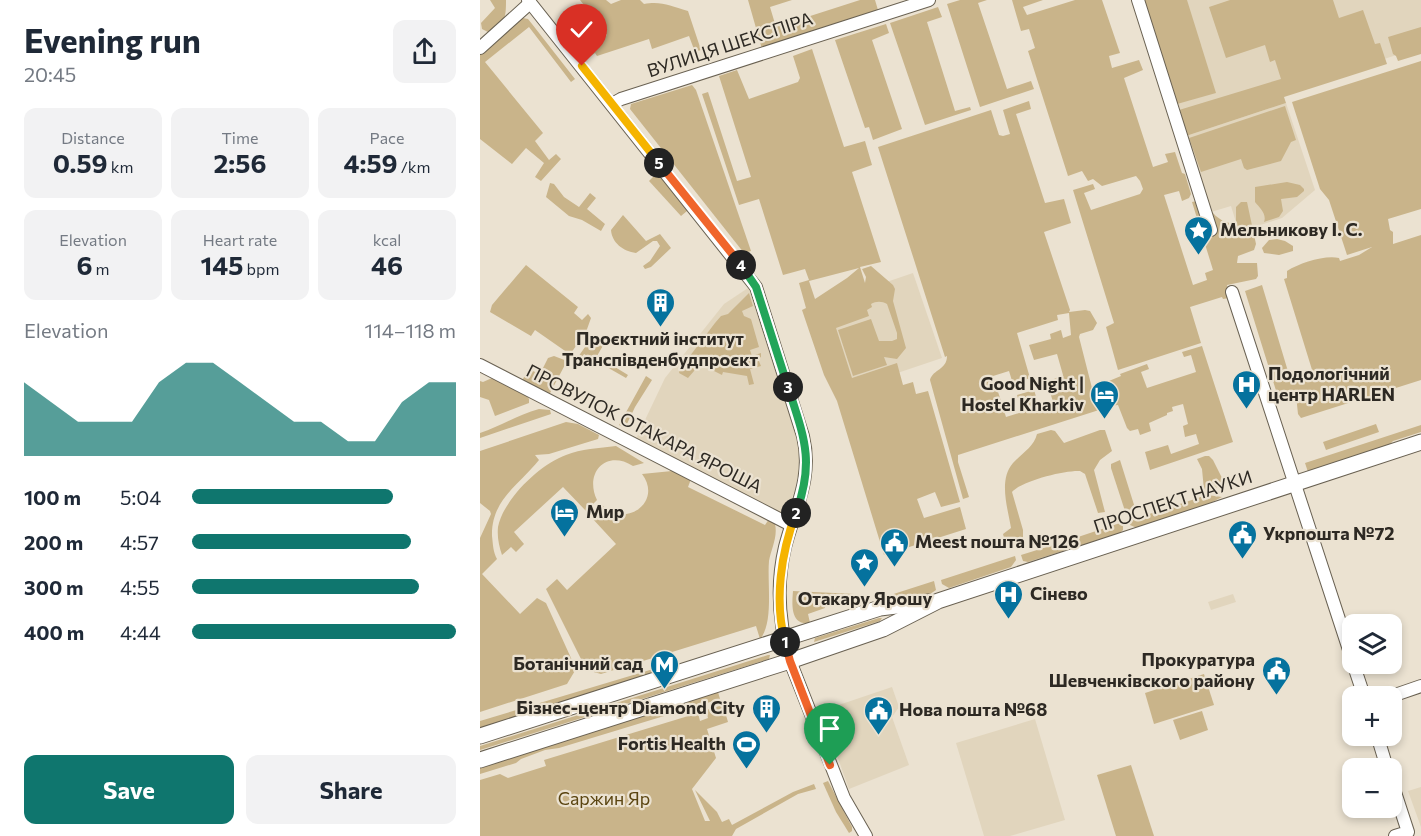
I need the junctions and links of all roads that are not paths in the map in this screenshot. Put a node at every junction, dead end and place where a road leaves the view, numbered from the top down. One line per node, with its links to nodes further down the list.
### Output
1 (929, 0): 4 (street, ВУЛИЦЯ ШЕКСПІРА)
2 (1138, 0): 7 (street)
3 (529, 1): 5 (street); 6 (street)
4 (887, 6): 6 (street, ВУЛИЦЯ ШЕКСПІРА)
5 (480, 48)
6 (612, 104): 12 (street)
7 (1211, 230)
8 (1232, 292): 11 (street)
9 (480, 365): 12 (street, ПРОВУЛОК ОТАКАРА ЯРОША)
10 (1421, 442): 11 (main road, ПРОСПЕКТ НАУКИ)
11 (1294, 482): 13 (main road, ПРОСПЕКТ НАУКИ); 14 (street)
12 (791, 525): 15 (street)
13 (938, 601): 15 (main road, ПРОСПЕКТ НАУКИ); 16 (main road, ПРОСПЕКТ НАУКИ)
14 (1342, 629)
15 (784, 639): 16 (street); 19 (main road, ПРОСПЕКТ НАУКИ)
16 (790, 661): 20 (main road, ПРОСПЕКТ НАУКИ); 22 (street)
17 (1421, 686): 18 (street)
18 (1402, 693)
19 (480, 736)
20 (480, 760)
21 (1402, 814): 23 (street)
22 (866, 836)
23 (1395, 836)

